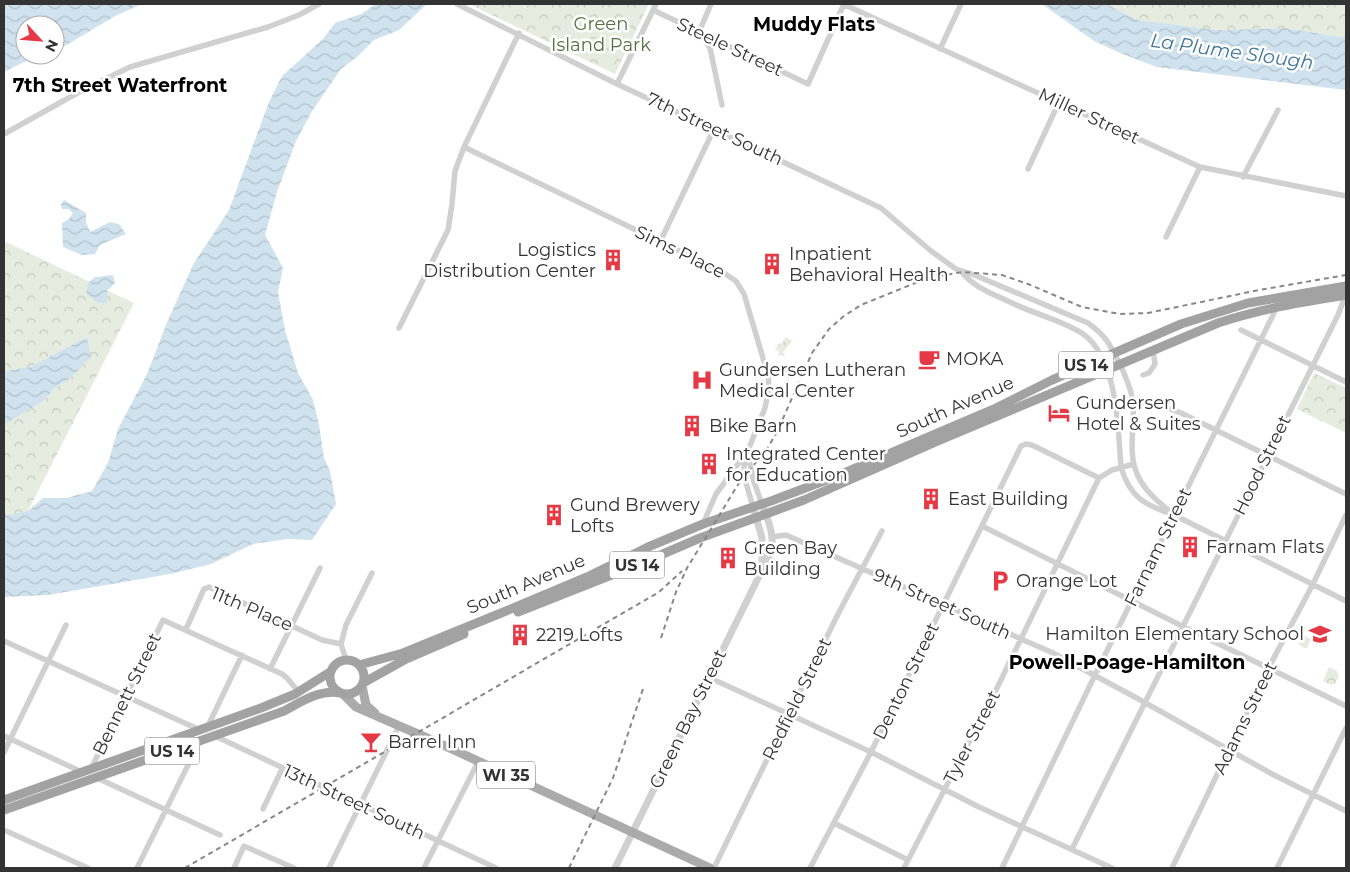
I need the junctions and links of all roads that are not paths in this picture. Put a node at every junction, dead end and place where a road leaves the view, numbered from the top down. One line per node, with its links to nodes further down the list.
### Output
1 (319, 4): 16 (street)
2 (457, 4): 9 (street, 7th Street South)
3 (656, 4): 7 (street)
4 (711, 4): 8 (street)
5 (843, 4): 8 (street, Steele Street); 10 (street, Miller Street)
6 (961, 4): 10 (street)
7 (653, 10): 8 (street, Steele Street); 11 (street)
8 (699, 32): 13 (street)
9 (519, 33): 11 (street, 7th Street South); 17 (street)
10 (940, 49): 12 (street, Miller Street)
11 (617, 84): 15 (street, 7th Street South)
12 (1059, 102): 18 (street, Miller Street); 19 (street)
13 (722, 105)
14 (1278, 110): 20 (street)
15 (714, 129): 23 (street); 24 (street, 7th Street South)
16 (4, 134)
17 (464, 147): 23 (street, Sims Place); 28 (street)
18 (1200, 168): 20 (street, Miller Street); 22 (street)
19 (1028, 169)
20 (1242, 177): 21 (street, Miller Street)
21 (1346, 196)
22 (1166, 237)
23 (660, 242): 41 (street, Sims Place)
24 (962, 272): 32 (street, 7th Street South); 33 (street, 7th Street South)
25 (1346, 286): 32 (highway, South Avenue / US 14)
26 (1346, 296): 27 (highway, South Avenue / US 14); 34 (street, Hood Street)
27 (1277, 306): 30 (street, Farnam Street); 31 (highway, South Avenue / US 14)
28 (400, 328)
29 (1241, 330): 30 (street)
30 (1261, 339): 34 (street); 40 (street, Farnam Street)
31 (1153, 350): 35 (highway, South Avenue / US 14); 37 (street)
32 (1114, 353): 33 (highway, South Avenue / US 14); 35 (street, 7th Street South)
33 (1102, 358): 36 (street, 7th Street South); 47 (highway, South Avenue / US 14)
34 (1313, 364): 38 (street); 42 (street, Hood Street)
35 (1119, 365): 36 (highway, South Avenue / US 14); 39 (street, 7th Street South)
36 (1106, 370): 44 (street, 7th Street South); 49 (highway, South Avenue / US 14)
37 (1143, 375)
38 (1346, 382)
39 (1134, 404): 40 (street); 43 (street, 7th Street South)
40 (1215, 430): 42 (street); 48 (street, Farnam Street)
41 (748, 451): 47 (street); 47 (street, Sims Place); 51 (street, Sims Place)
42 (1267, 455): 46 (street); 55 (street, Hood Street)
43 (1134, 464): 44 (street); 48 (street, 7th Street South)
44 (1120, 467): 45 (street); 48 (street, 7th Street South)
45 (1099, 478): 52 (street, Denton Street); 56 (street, Tyler Street)
46 (1346, 494)
47 (758, 505): 49 (street, Green Bay Street); 51 (highway, South Avenue / US 14)
48 (1174, 515): 55 (street, 7th Street South); 62 (street, Farnam Street)
49 (762, 516): 54 (street, Green Bay Street); 59 (street, Green Bay Street); 81 (highway, South Avenue / US 14)
50 (1346, 516): 61 (street, Adams Street)
51 (703, 524): 75 (highway, South Avenue / US 14)
52 (982, 526): 56 (street); 64 (street, Denton Street)
53 (882, 531): 58 (street, Redfield Street)
54 (772, 537): 58 (street, 9th Street South); 59 (street, Green Bay Street)
55 (1225, 540): 61 (street, 7th Street South); 67 (street, Hood Street)
56 (1057, 564): 62 (street); 69 (street, Tyler Street)
57 (320, 568): 66 (street)
58 (862, 568): 64 (street, 9th Street South); 87 (street, Redfield Street)
59 (762, 570): 80 (street, Green Bay Street)
60 (372, 572): 71 (street)
61 (1313, 584): 63 (street, 7th Street South); 77 (street, Adams Street)
62 (1132, 600): 67 (street); 79 (street, Farnam Street)
63 (1346, 600)
64 (944, 604): 69 (street, 9th Street South); 96 (street, Denton Street)
65 (66, 624): 74 (street)
66 (291, 626): 68 (street, 11th Place); 71 (street, 11th Place); 76 (street)
67 (1182, 626): 77 (street); 85 (street, Hood Street)
68 (186, 629): 72 (street); 84 (street, Bennett Street)
69 (1021, 640): 79 (street, 9th Street South); 101 (street, Tyler Street)
70 (4, 641): 74 (street, 13th Street South)
71 (341, 644): 73 (street)
72 (242, 655): 76 (street); 91 (street)
73 (346, 660): 75 (highway); 78 (highway, South Avenue / US 14)
74 (48, 661): 84 (street, 13th Street South); 92 (street)
75 (359, 665): 81 (highway)
76 (270, 669): 82 (street)
77 (1268, 669): 86 (street); 94 (street, Adams Street)
78 (330, 672): 82 (highway, South Avenue / US 14); 83 (highway)
79 (1095, 675): 85 (street, 9th Street South); 110 (street, Farnam Street)
80 (708, 677): 87 (street); 112 (street, Green Bay Street)
81 (362, 684): 83 (highway, South Avenue / US 14); 88 (main road, WI 35)
82 (298, 692): 91 (highway, South Avenue / US 14)
83 (341, 694): 88 (main road, WI 35); 91 (highway, South Avenue / US 14)
84 (126, 697): 91 (street, 13th Street South); 100 (street, Bennett Street)
85 (1144, 702): 94 (street, 9th Street South); 115 (street, Hood Street)
86 (1346, 706)
87 (789, 715): 96 (street); 126 (street, Redfield Street)
88 (378, 716): 89 (main road, WI 35)
89 (399, 726): 97 (main road, WI 35); 104 (street)
90 (1346, 728): 102 (street)
91 (207, 731): 93 (highway, South Avenue / US 14); 98 (street, 13th Street South); 100 (highway, South Avenue / US 14)
92 (7, 737): 95 (street); 99 (street)
93 (200, 741): 100 (highway, South Avenue / US 14); 107 (street)
94 (1230, 751): 102 (street, 9th Street South); 131 (street, Adams Street)
95 (4, 752)
96 (871, 752): 101 (street); 109 (street, Denton Street)
97 (478, 762): 112 (main road, WI 35); 114 (street)
98 (282, 769): 104 (street, 13th Street South); 105 (street)
99 (82, 772): 100 (highway, South Avenue / US 14); 103 (highway, South Avenue / US 14)
100 (93, 773): 106 (highway, South Avenue / US 14); 107 (street)
101 (945, 790): 110 (street); 116 (street, Tyler Street)
102 (1313, 794): 108 (street, 9th Street South); 132 (street)
103 (4, 800)
104 (361, 804): 114 (street, 13th Street South); 121 (street)
105 (263, 809)
106 (4, 810)
107 (167, 810): 113 (street); 118 (street)
108 (1346, 811)
109 (834, 823): 116 (street); 127 (street, Denton Street)
110 (1021, 826): 115 (street); 129 (street, Farnam Street)
111 (4, 830): 117 (street)
112 (633, 832): 124 (street, Green Bay Street); 125 (main road, WI 35)
113 (220, 835)
114 (438, 841): 122 (street); 123 (street, 13th Street South)
115 (1072, 849): 130 (street)
116 (908, 860): 128 (street, Tyler Street)
117 (88, 868)
118 (138, 868)
119 (234, 868): 120 (street)
120 (294, 868)
121 (329, 868)
122 (424, 868)
123 (496, 868)
124 (615, 868)
125 (710, 868)
126 (714, 868)
127 (810, 868)
128 (904, 868)
129 (1002, 868)
130 (1112, 868)
131 (1172, 868)
132 (1278, 868)

